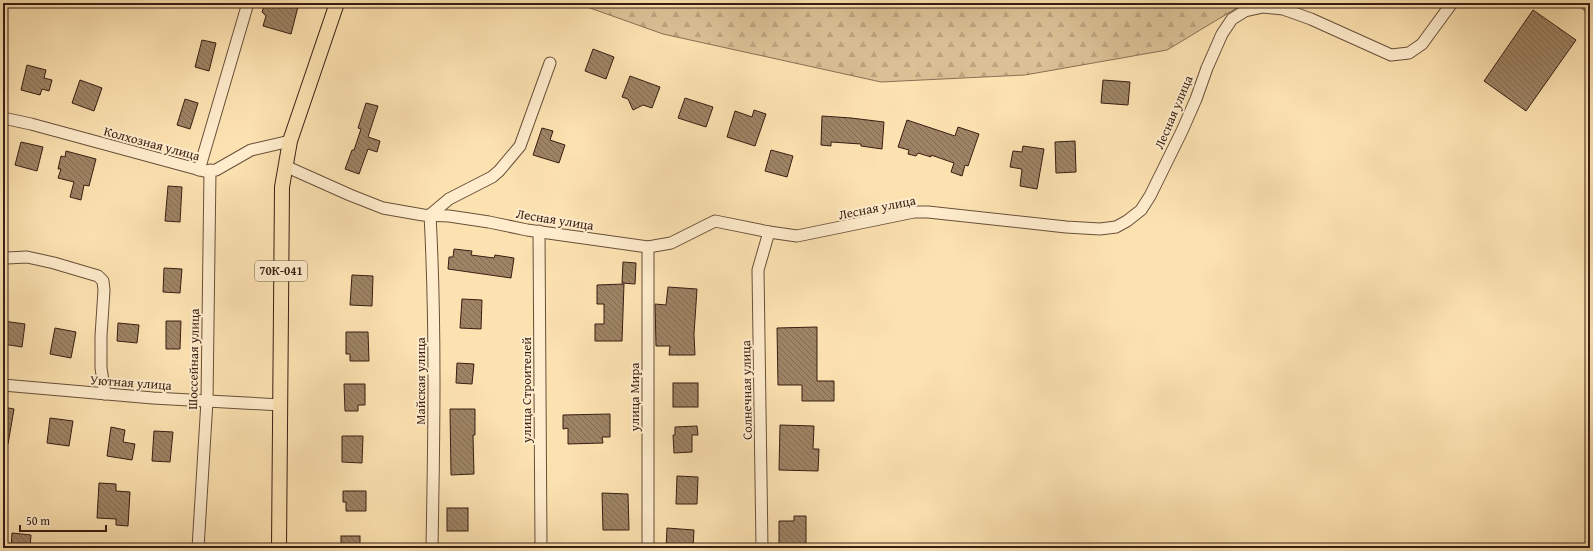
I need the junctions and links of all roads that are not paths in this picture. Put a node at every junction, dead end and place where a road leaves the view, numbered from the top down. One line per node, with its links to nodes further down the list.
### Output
1 (248, 3): 11 (street)
2 (337, 3): 9 (main road, 70К-041)
3 (1452, 3): 5 (street, Лесная улица)
4 (1585, 3): 6 (street)
5 (1254, 6): 15 (street, Лесная улица)
6 (1590, 7)
7 (550, 63): 13 (street)
8 (3, 118): 11 (street, Колхозная улица)
9 (290, 141): 10 (main road, 70К-041); 12 (street, Колхозная улица)
10 (285, 166): 13 (street, Лесная улица); 21 (main road, 70К-041)
11 (199, 170): 12 (street, Колхозная улица)
12 (210, 170): 20 (street, Шоссейная улица)
13 (430, 215): 14 (street, Лесная улица); 24 (street, Майская улица)
14 (539, 231): 16 (street, Лесная улица); 25 (street, улица Строителей)
15 (769, 232): 16 (street, Лесная улица); 27 (street, Солнечная улица)
16 (648, 247): 26 (street, улица Мира)
17 (6, 258): 19 (street)
18 (3, 385): 19 (street, Уютная улица)
19 (105, 394): 20 (street, Уютная улица)
20 (207, 401): 21 (street, Уютная улица); 22 (street, Шоссейная улица)
21 (281, 405): 23 (main road, 70К-041)
22 (198, 548)
23 (279, 548)
24 (432, 548)
25 (540, 548)
26 (648, 548)
27 (762, 548)

